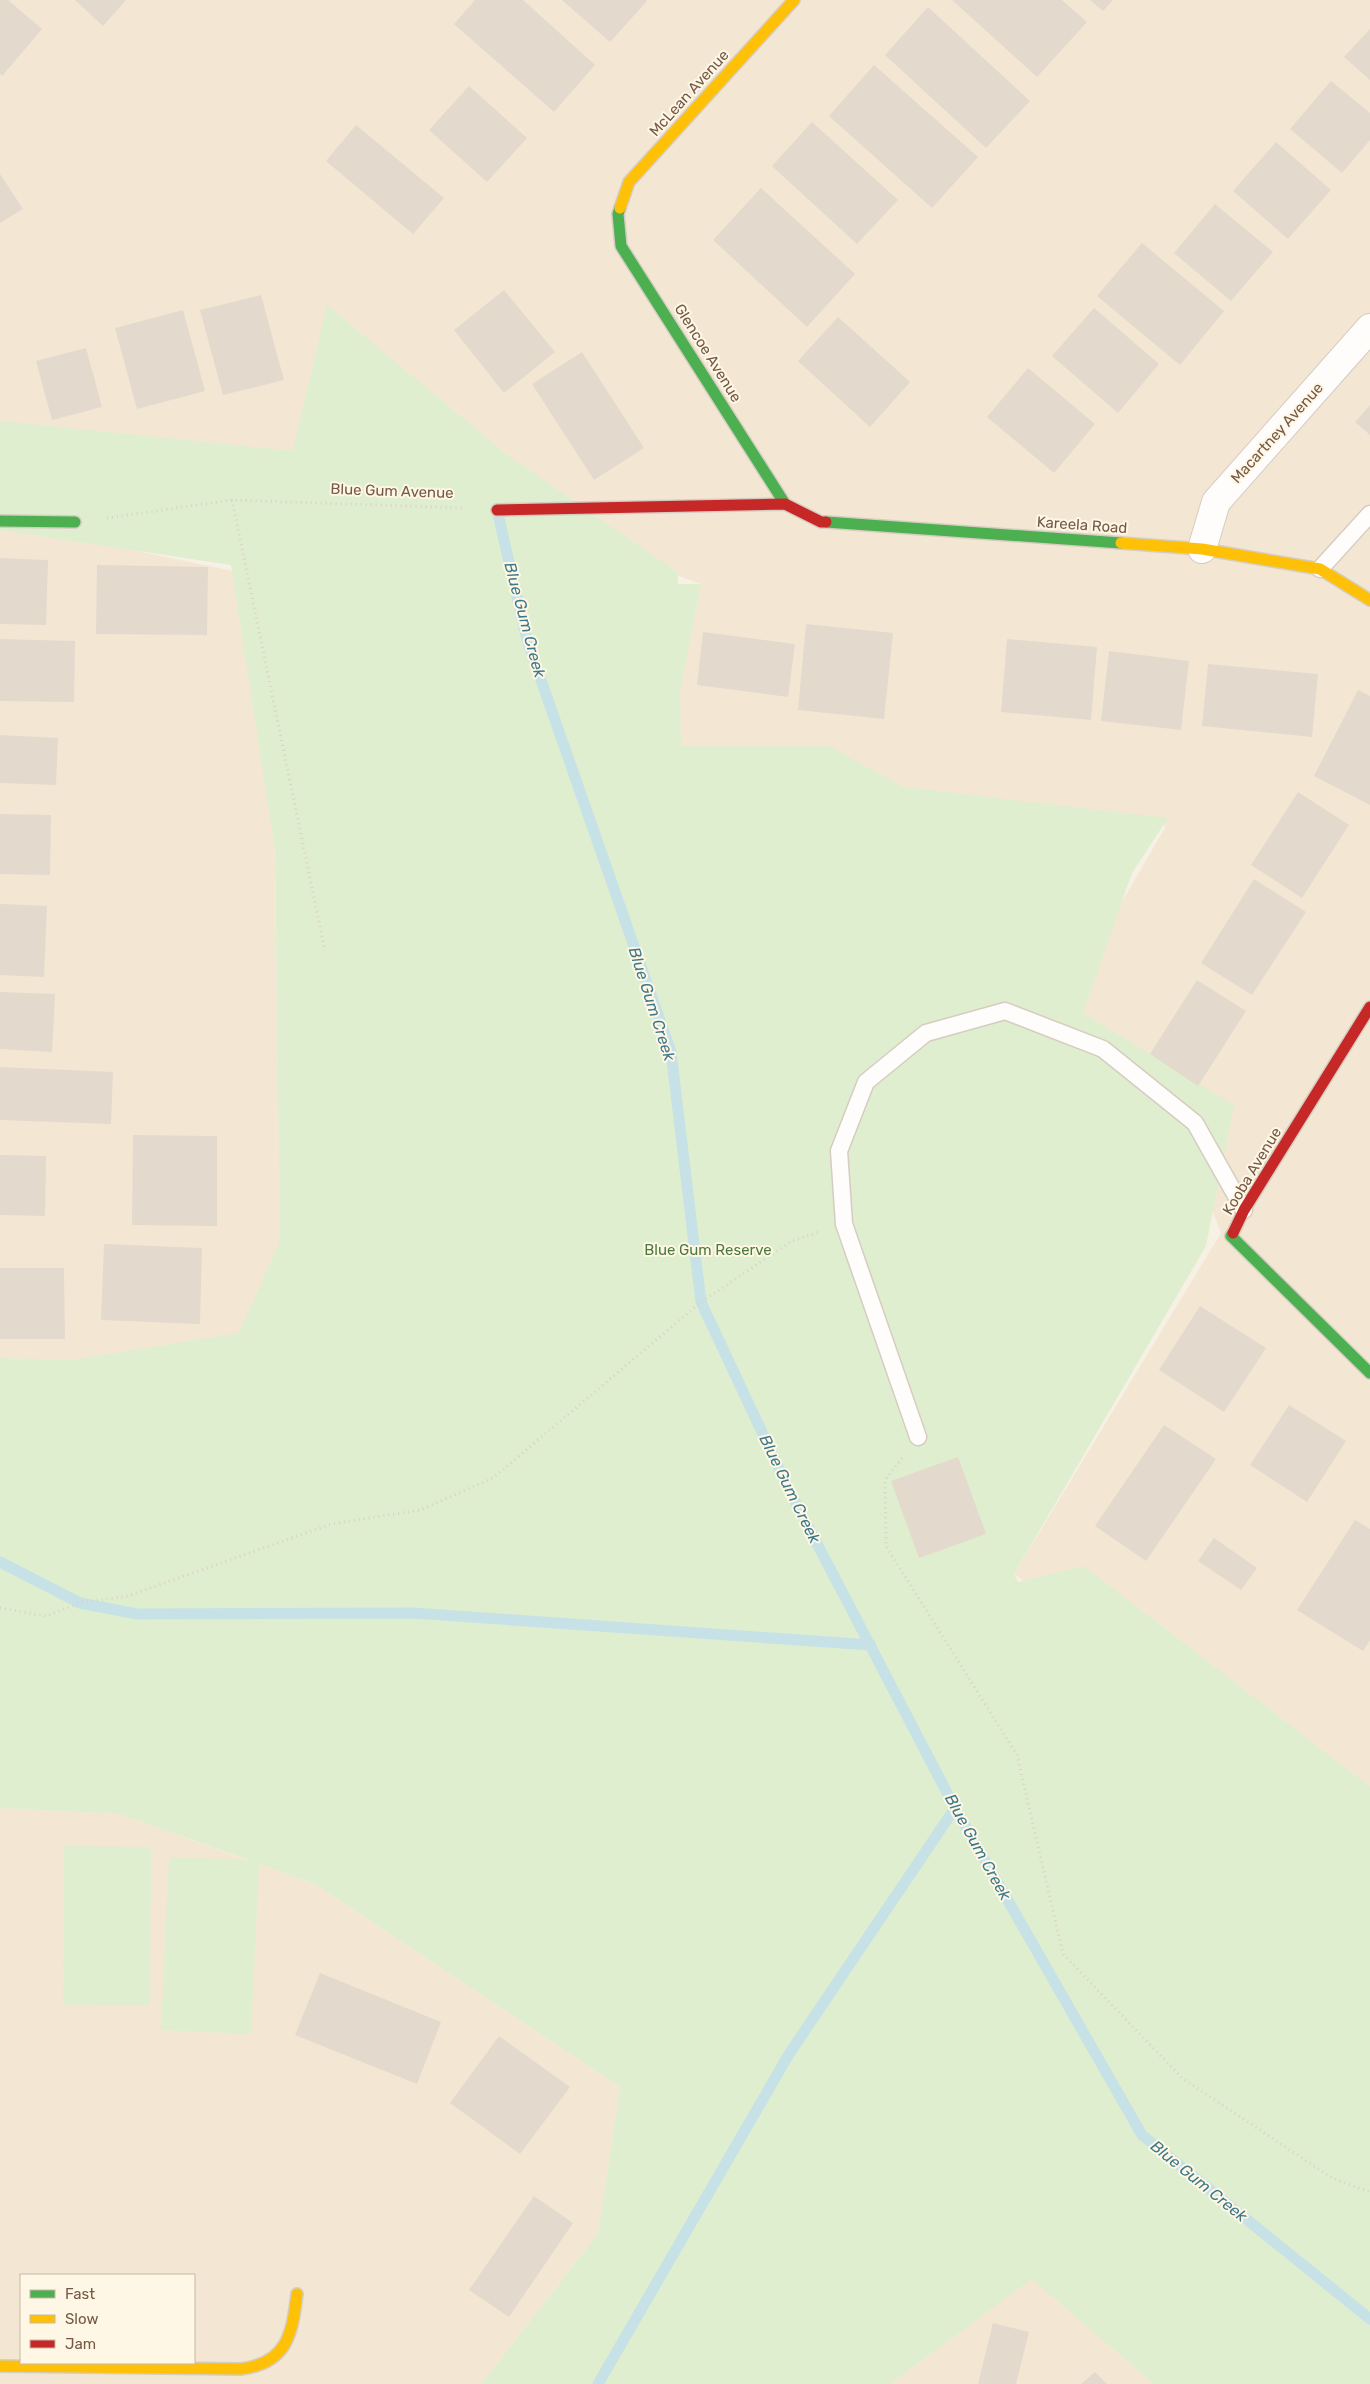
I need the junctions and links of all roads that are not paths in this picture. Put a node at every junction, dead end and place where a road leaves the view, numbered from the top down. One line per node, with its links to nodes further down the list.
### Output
1 (794, 0): 2 (street, McLean Avenue)
2 (618, 214): 4 (street, Glencoe Avenue)
3 (1370, 328): 9 (street, Macartney Avenue)
4 (785, 504): 5 (street); 9 (street, Kareela Road)
5 (497, 510)
6 (1370, 514): 10 (lane)
7 (0, 521): 8 (street)
8 (75, 522)
9 (1202, 549): 10 (street, Kareela Road)
10 (1320, 569): 11 (street, Kareela Road)
11 (1370, 600)
12 (1370, 1007): 13 (street, Kooba Avenue)
13 (1244, 1210): 14 (street, Kooba Avenue); 15 (lane)
14 (1370, 1373)
15 (918, 1437)
16 (297, 2294): 17 (street)
17 (0, 2366)

